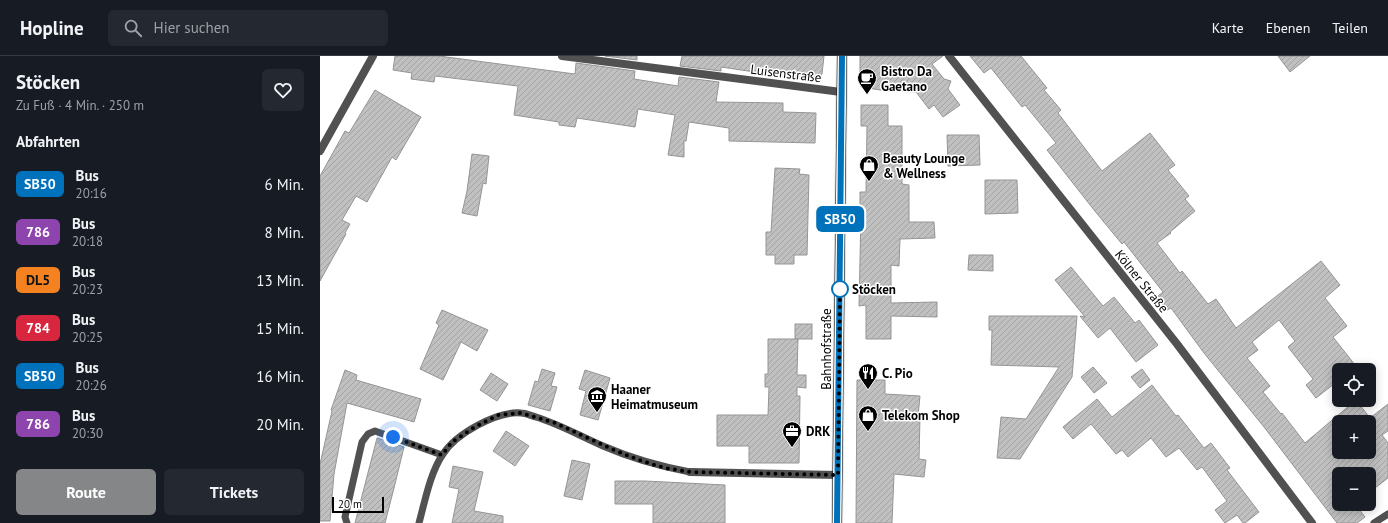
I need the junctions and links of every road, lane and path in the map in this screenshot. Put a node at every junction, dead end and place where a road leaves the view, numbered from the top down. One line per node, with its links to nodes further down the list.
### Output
1 (373, 56): 6 (street)
2 (562, 56): 5 (street, Luisenstraße)
3 (842, 56): 5 (main road, Bahnhofstraße)
4 (949, 56): 14 (street, Kölner Straße)
5 (841, 92): 9 (main road, Bahnhofstraße)
6 (320, 151)
7 (442, 455): 8 (lane); 11 (lane); 12 (lane)
8 (690, 472): 9 (street)
9 (838, 475): 13 (main road, Bahnhofstraße)
10 (1388, 514): 15 (lane)
11 (347, 523)
12 (418, 523)
13 (837, 523)
14 (1312, 523)
15 (1374, 523)

